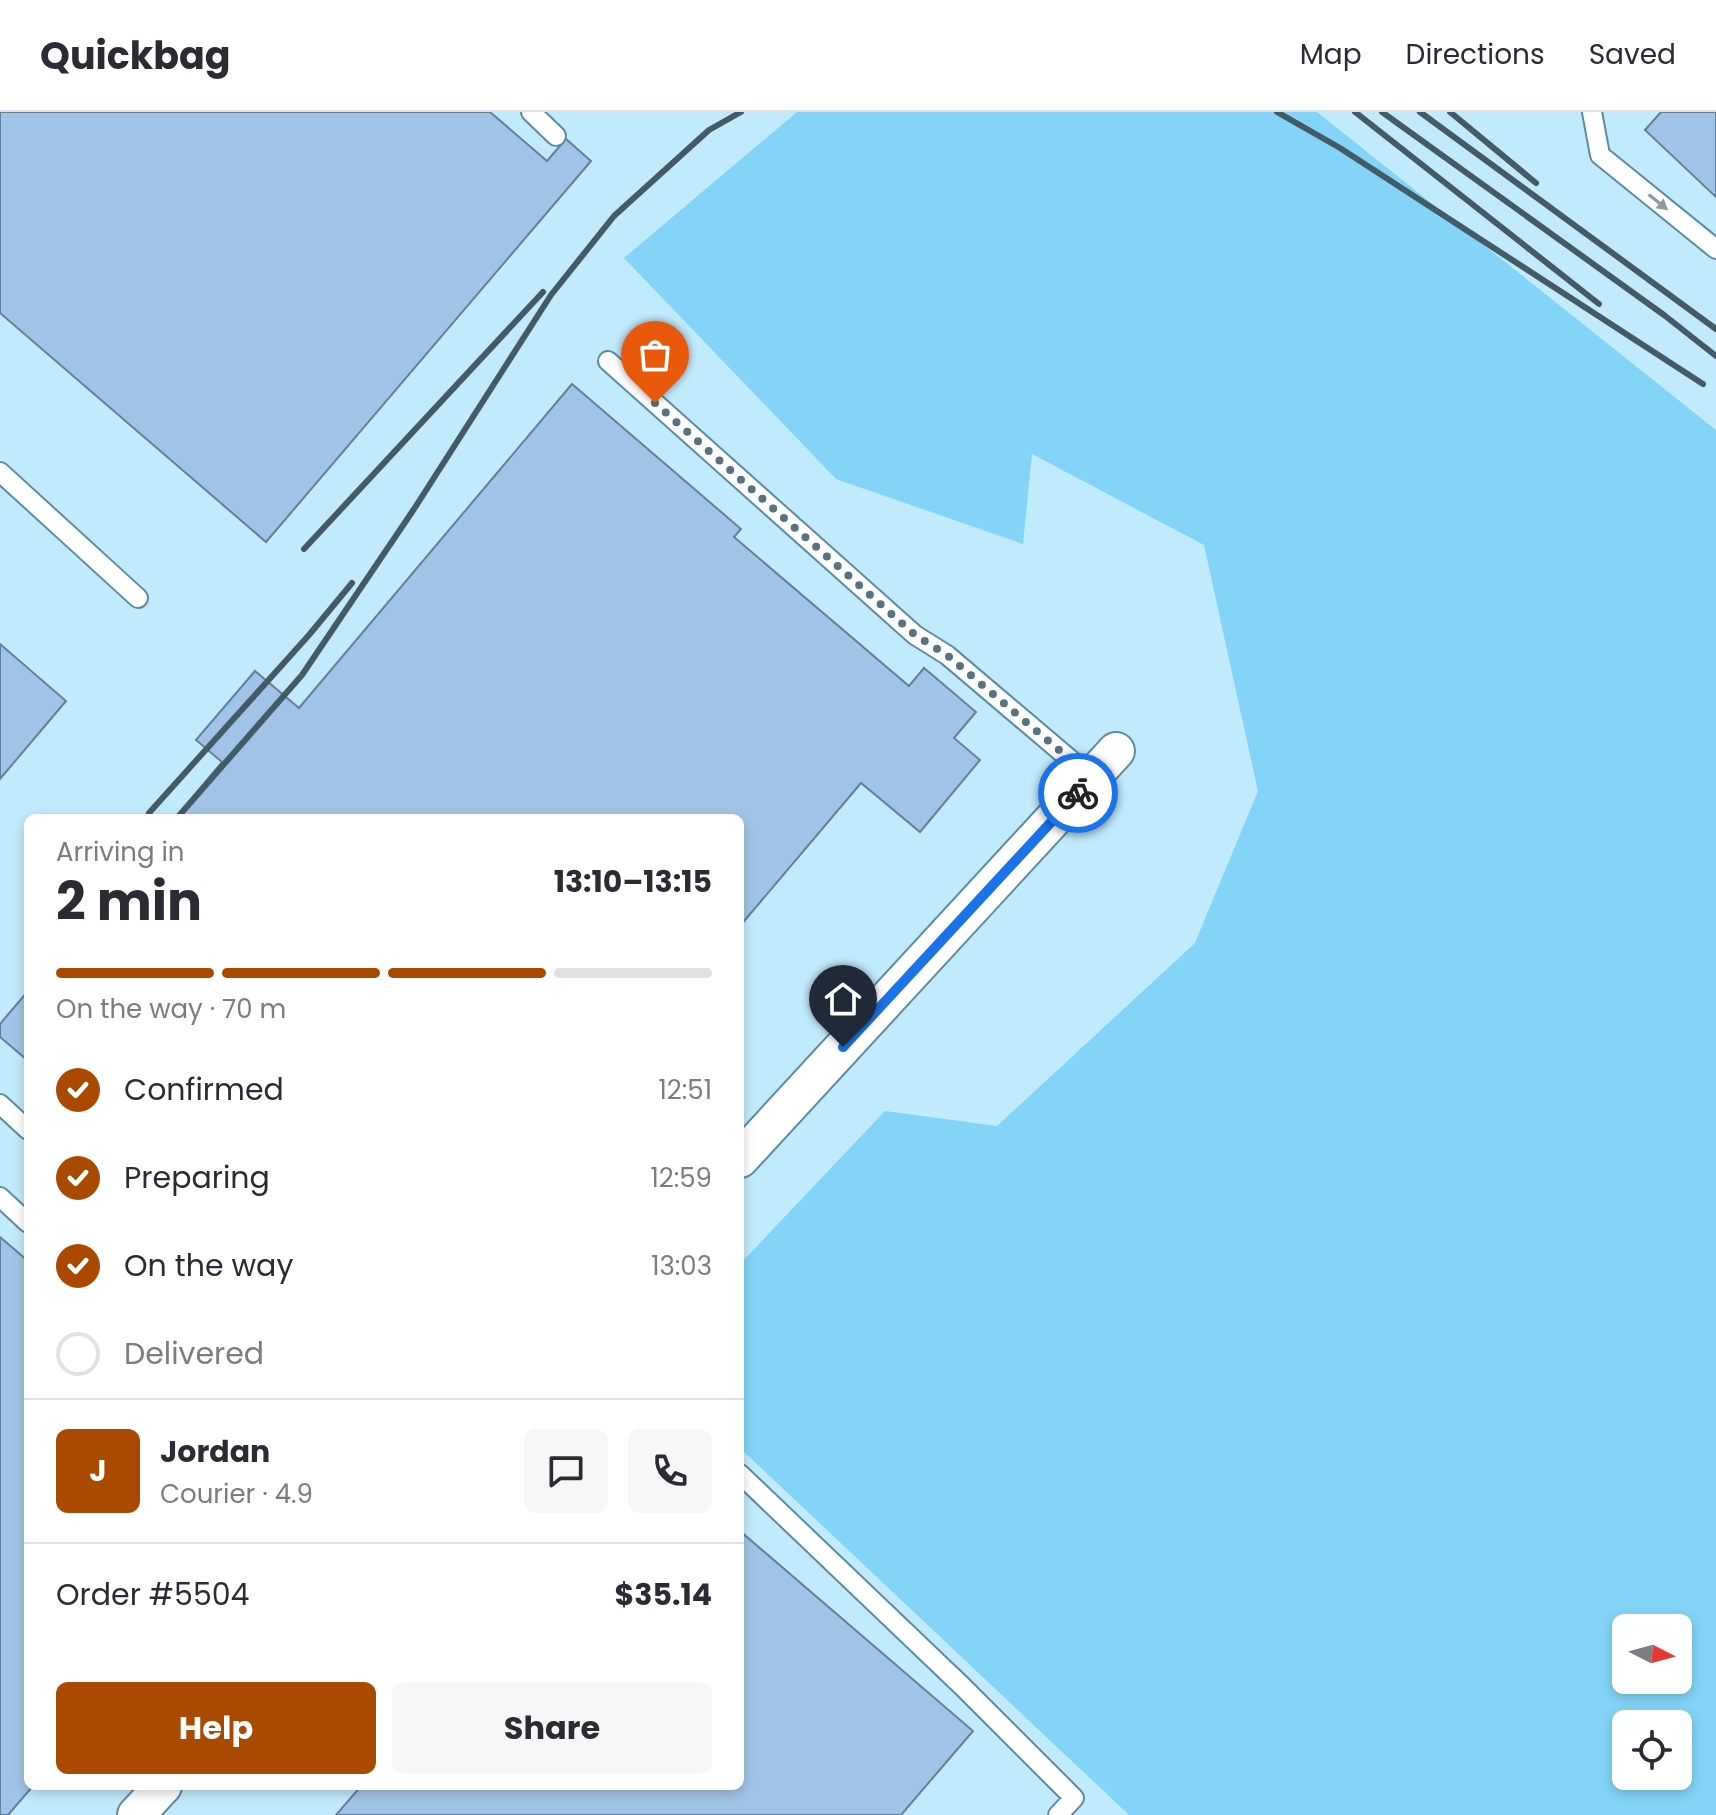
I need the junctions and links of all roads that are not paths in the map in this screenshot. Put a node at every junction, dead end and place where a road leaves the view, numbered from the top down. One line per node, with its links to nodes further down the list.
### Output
1 (531, 112): 3 (lane)
2 (1592, 112): 4 (lane, one-way to 4)
3 (556, 136)
4 (1716, 249)
5 (608, 361): 9 (lane)
6 (0, 472): 7 (lane)
7 (138, 598)
8 (1116, 751): 9 (street)
9 (1092, 778): 12 (street)
10 (0, 1104): 11 (lane)
11 (24, 1126)
12 (744, 1155)
13 (0, 1197): 14 (lane)
14 (24, 1219)
15 (744, 1478): 18 (lane)
16 (159, 1790): 17 (street)
17 (136, 1815)
18 (1058, 1815)

